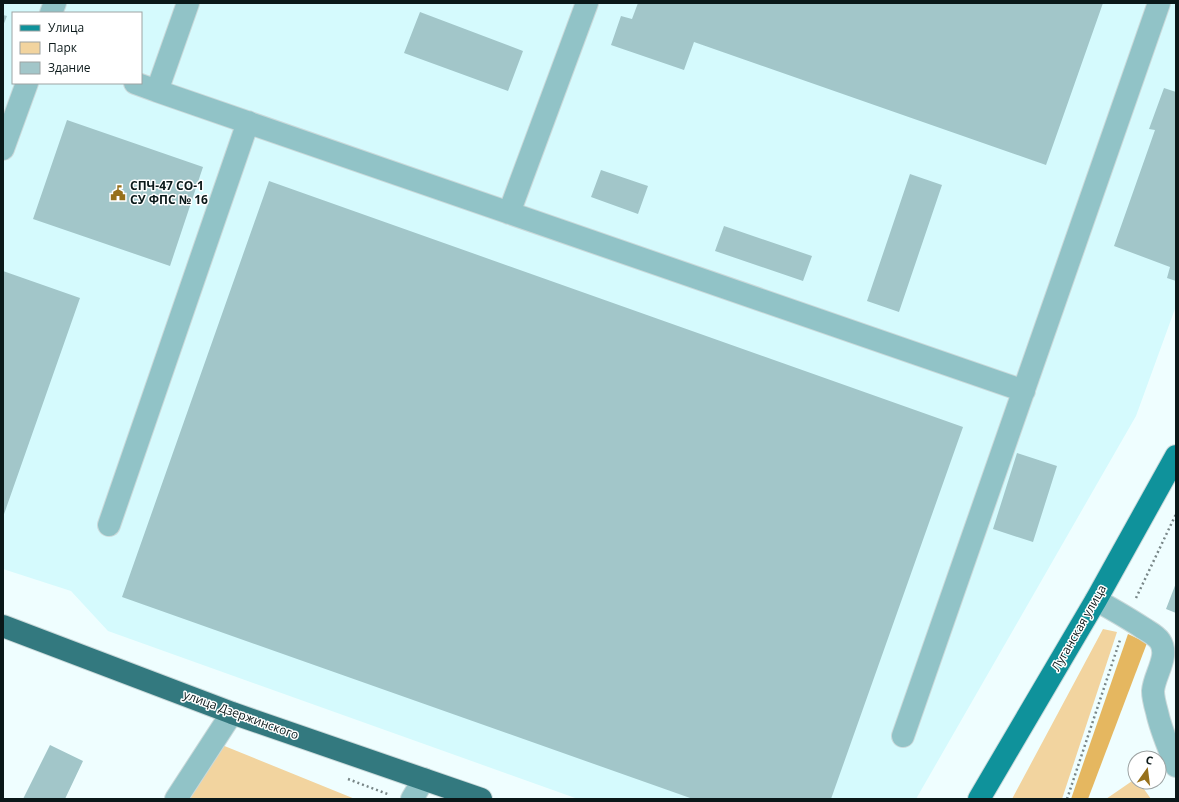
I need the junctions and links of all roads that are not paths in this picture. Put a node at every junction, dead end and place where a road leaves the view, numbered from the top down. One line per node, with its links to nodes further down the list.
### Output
1 (188, 3): 6 (street)
2 (587, 3): 9 (street)
3 (1159, 3): 10 (street)
4 (27, 84): 8 (street)
5 (138, 84): 6 (street)
6 (157, 91): 7 (street)
7 (248, 122): 9 (street); 12 (street)
8 (3, 149)
9 (509, 213): 10 (street)
10 (1024, 391): 16 (street)
11 (1176, 456): 13 (main road, Луганская улица)
12 (109, 525)
13 (1096, 600): 17 (street); 22 (main road, Луганская улица)
14 (3, 626): 15 (highway, улица Дзержинского)
15 (232, 713): 18 (highway, улица Дзержинского); 19 (street)
16 (903, 736)
17 (1176, 766)
18 (424, 780): 20 (street); 21 (highway, улица Дзержинского)
19 (176, 799)
20 (412, 799)
21 (482, 799)
22 (979, 799)

